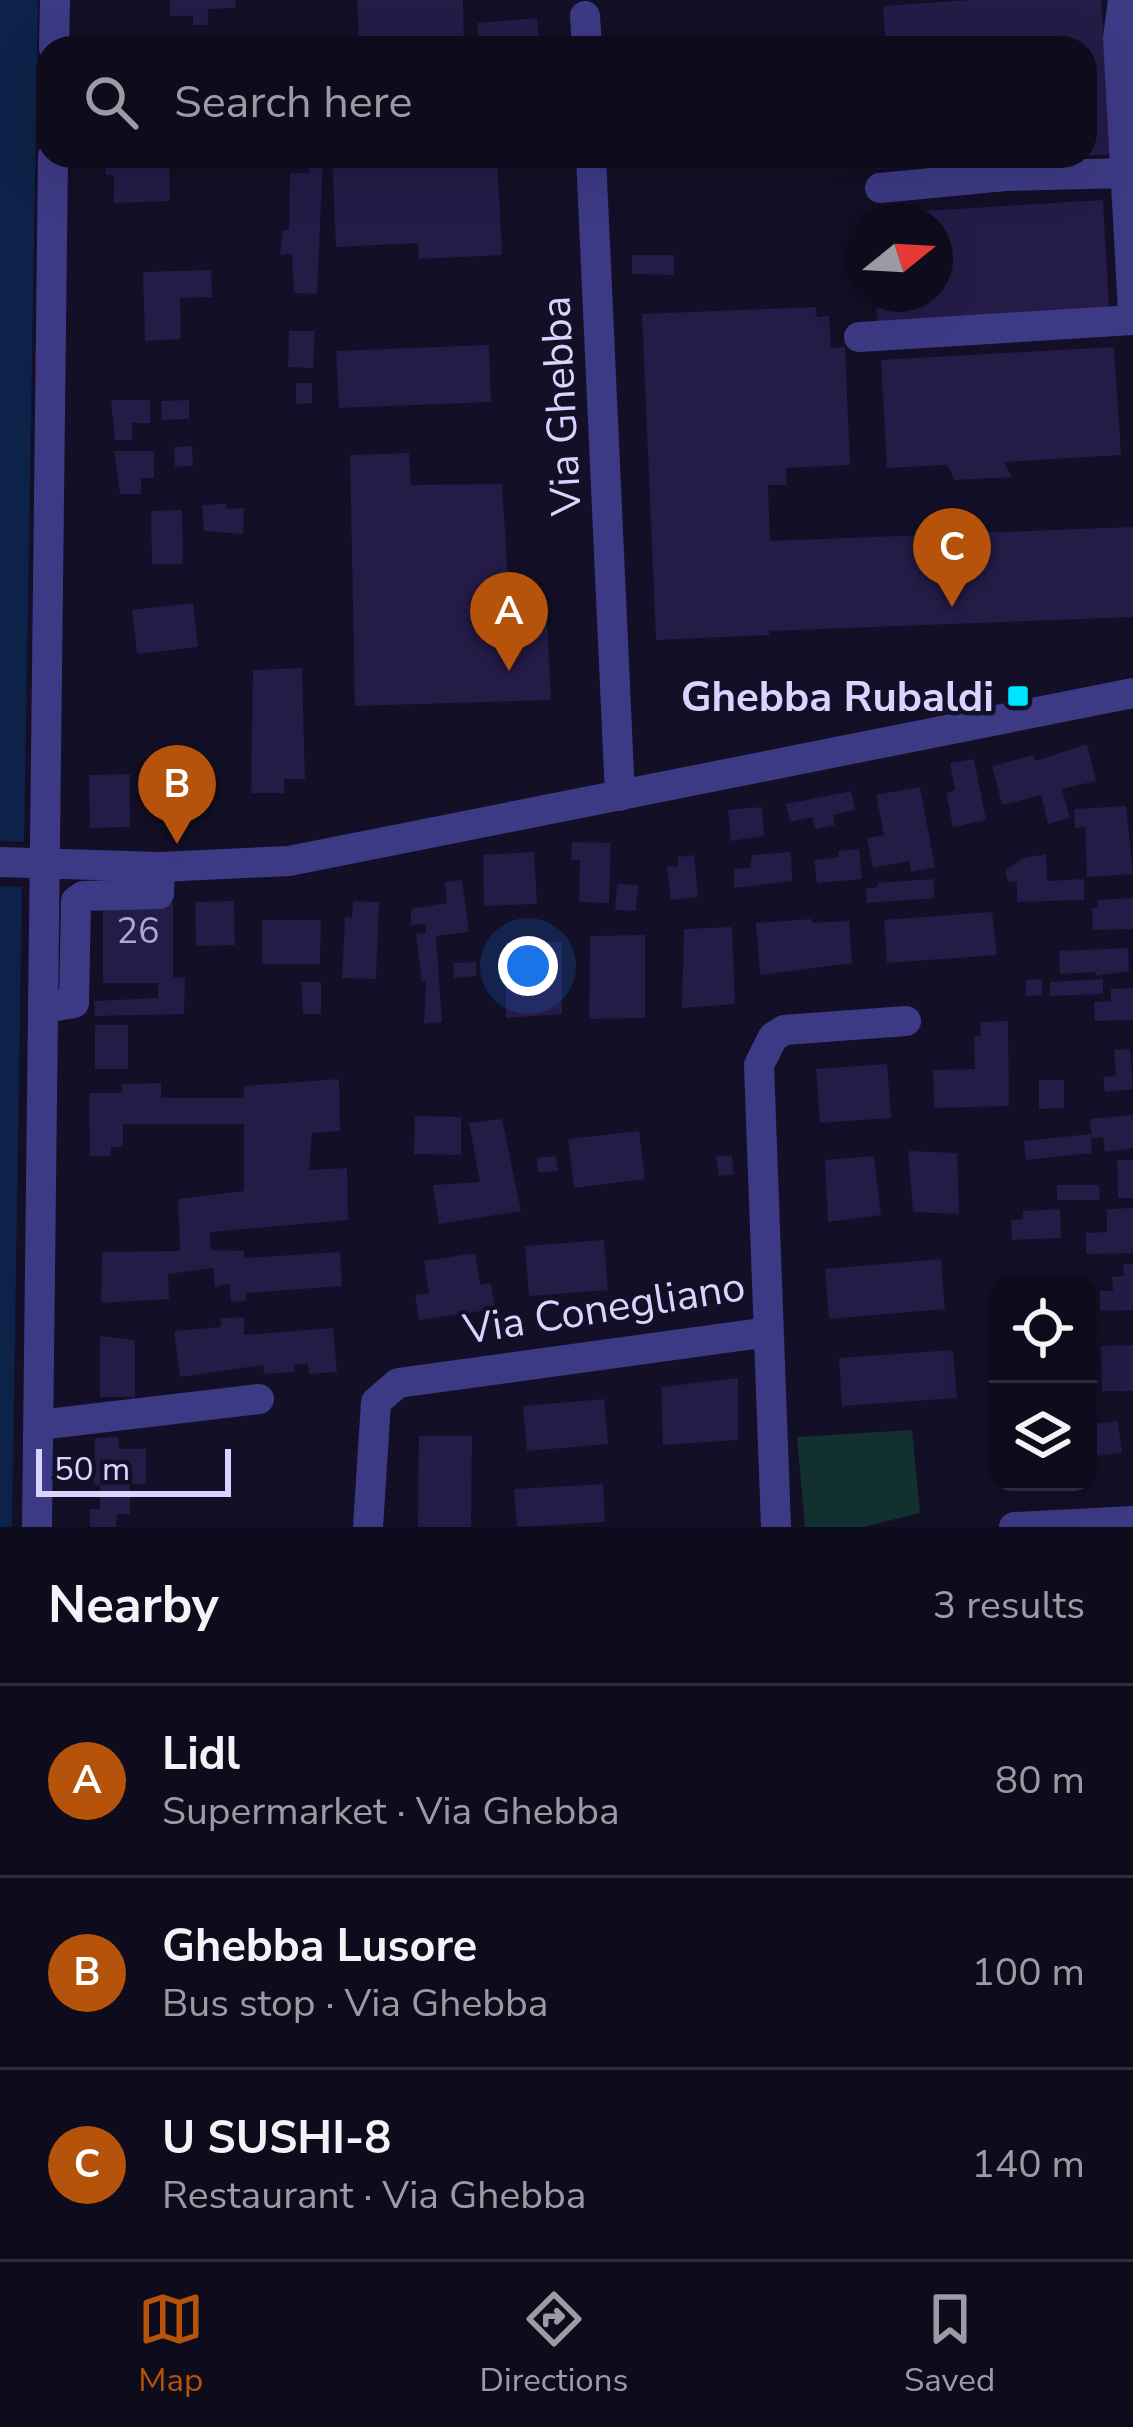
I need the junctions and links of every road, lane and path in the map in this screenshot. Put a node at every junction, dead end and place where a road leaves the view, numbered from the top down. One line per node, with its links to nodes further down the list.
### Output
1 (55, 0): 4 (street)
2 (1123, 0): 8 (street)
3 (585, 16): 5 (street)
4 (54, 36)
5 (586, 36)
6 (53, 168): 15 (street)
7 (592, 168): 13 (street, Via Ghebba)
8 (1126, 172): 9 (street); 10 (street)
9 (880, 188)
10 (1133, 316): 11 (street)
11 (859, 337)
12 (1133, 693): 13 (street)
13 (620, 796): 16 (street)
14 (0, 862): 15 (street)
15 (41, 863): 16 (street); 17 (street)
16 (160, 867): 17 (street)
17 (45, 1008): 21 (street)
18 (906, 1021): 19 (street, Via Conegliano)
19 (768, 1332): 24 (street, Via Conegliano); 25 (street)
20 (259, 1399): 21 (street)
21 (39, 1425): 23 (street)
22 (1133, 1521): 26 (street)
23 (38, 1527)
24 (368, 1527)
25 (776, 1527)
26 (1014, 1527)

